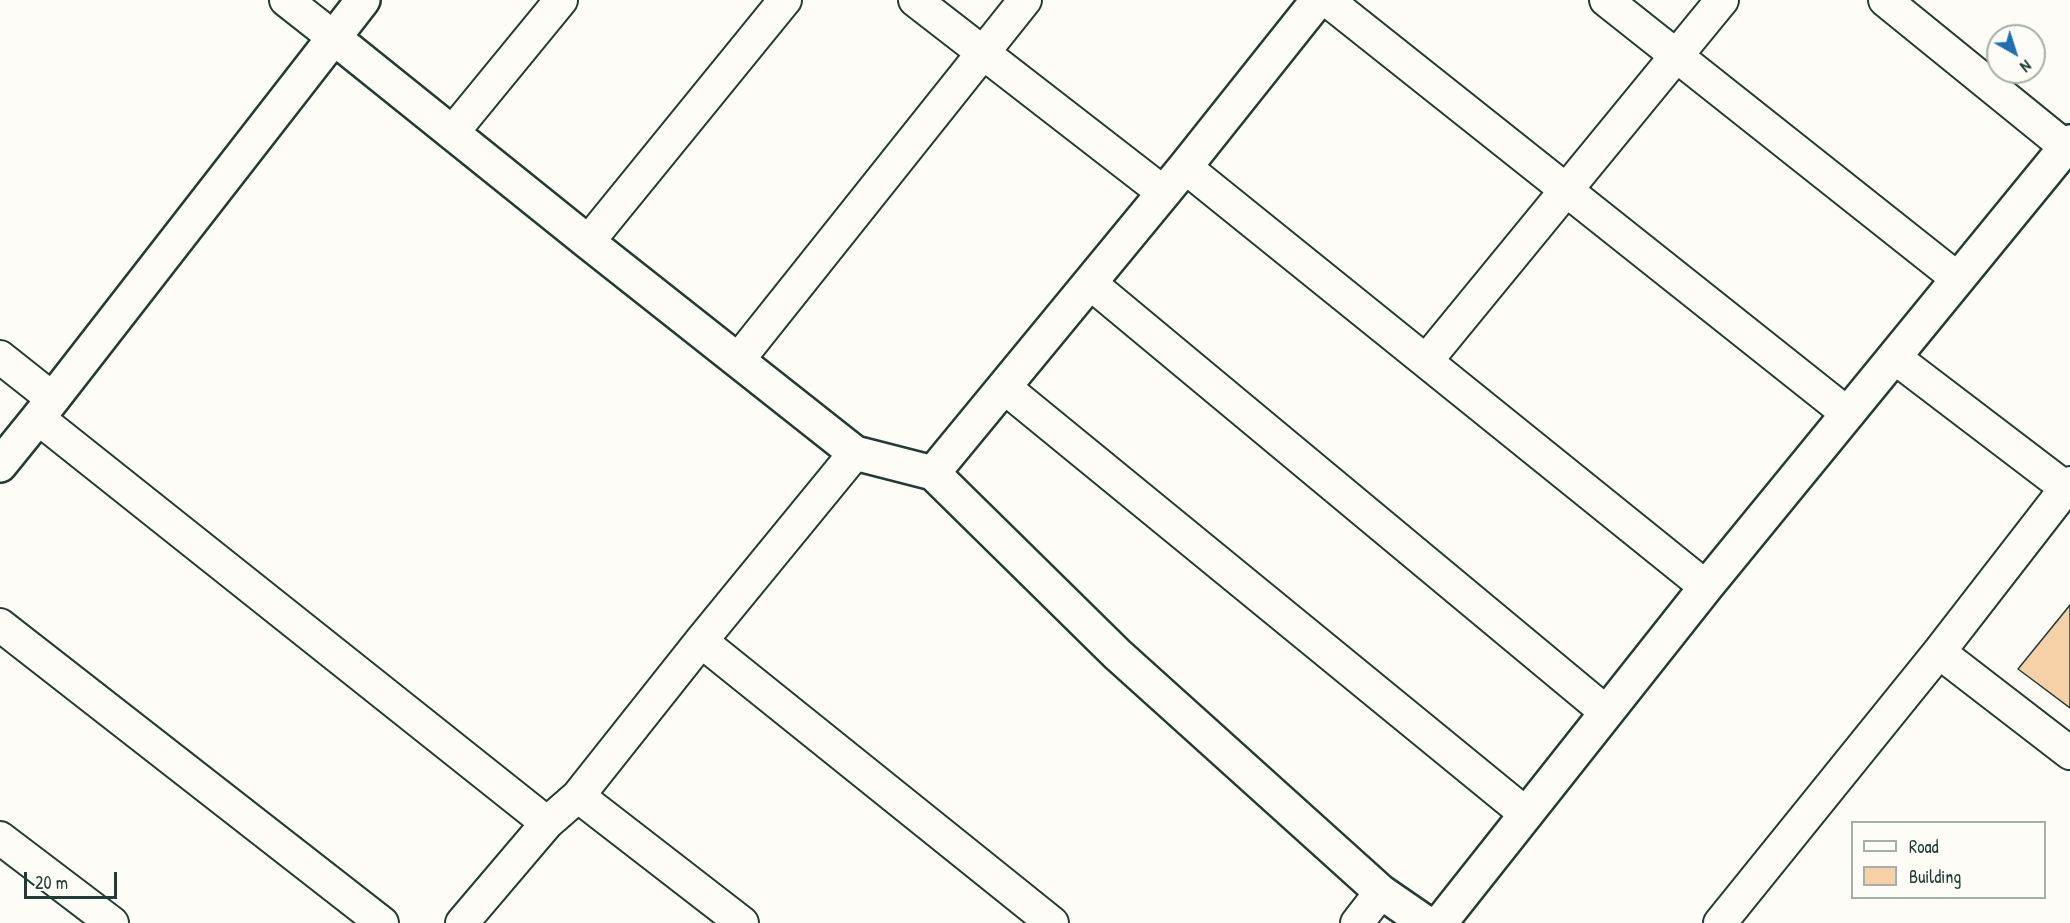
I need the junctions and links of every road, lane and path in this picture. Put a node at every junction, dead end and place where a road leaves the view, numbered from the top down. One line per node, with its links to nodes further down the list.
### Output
1 (286, 0): 12 (street)
2 (363, 0): 12 (street)
3 (561, 0): 15 (street)
4 (785, 0): 20 (street)
5 (915, 0): 13 (street)
6 (1025, 0): 13 (street)
7 (1318, 0): 17 (street)
8 (1327, 0): 18 (street)
9 (1606, 0): 14 (street)
10 (1722, 0): 14 (street)
11 (1885, 0): 16 (street)
12 (333, 37): 15 (street); 28 (street)
13 (983, 53): 19 (street); 25 (street)
14 (1676, 56): 18 (street); 21 (street)
15 (452, 133): 20 (street)
16 (2068, 145): 21 (street)
17 (1185, 167): 19 (street); 26 (street)
18 (1566, 190): 26 (street); 29 (street)
19 (1164, 193): 22 (street)
20 (588, 242): 25 (street)
21 (1958, 279): 24 (street)
22 (1090, 284): 27 (street); 38 (street)
23 (0, 357): 28 (street)
24 (1894, 357): 29 (street); 33 (street)
25 (738, 360): 30 (street)
26 (1426, 361): 34 (street)
27 (1004, 387): 32 (street); 41 (street)
28 (46, 409): 31 (street); 42 (street)
29 (1848, 414): 34 (street)
30 (855, 453): 32 (street); 36 (street)
31 (0, 465)
32 (933, 473): 44 (street)
33 (2068, 486): 37 (street)
34 (1706, 587): 38 (street)
35 (0, 625): 46 (street)
36 (701, 641): 40 (street); 49 (street)
37 (1938, 652): 39 (street); 53 (street)
38 (1606, 712): 41 (street)
39 (2070, 753)
40 (578, 796): 42 (street); 48 (street)
41 (1526, 814): 52 (street)
42 (547, 823): 47 (street)
43 (0, 838): 45 (street)
44 (1381, 892): 50 (street); 51 (street)
45 (112, 923)
46 (382, 923)
47 (462, 923)
48 (742, 923)
49 (1052, 923)
50 (1357, 923)
51 (1426, 923)
52 (1440, 923)
53 (1720, 923)

